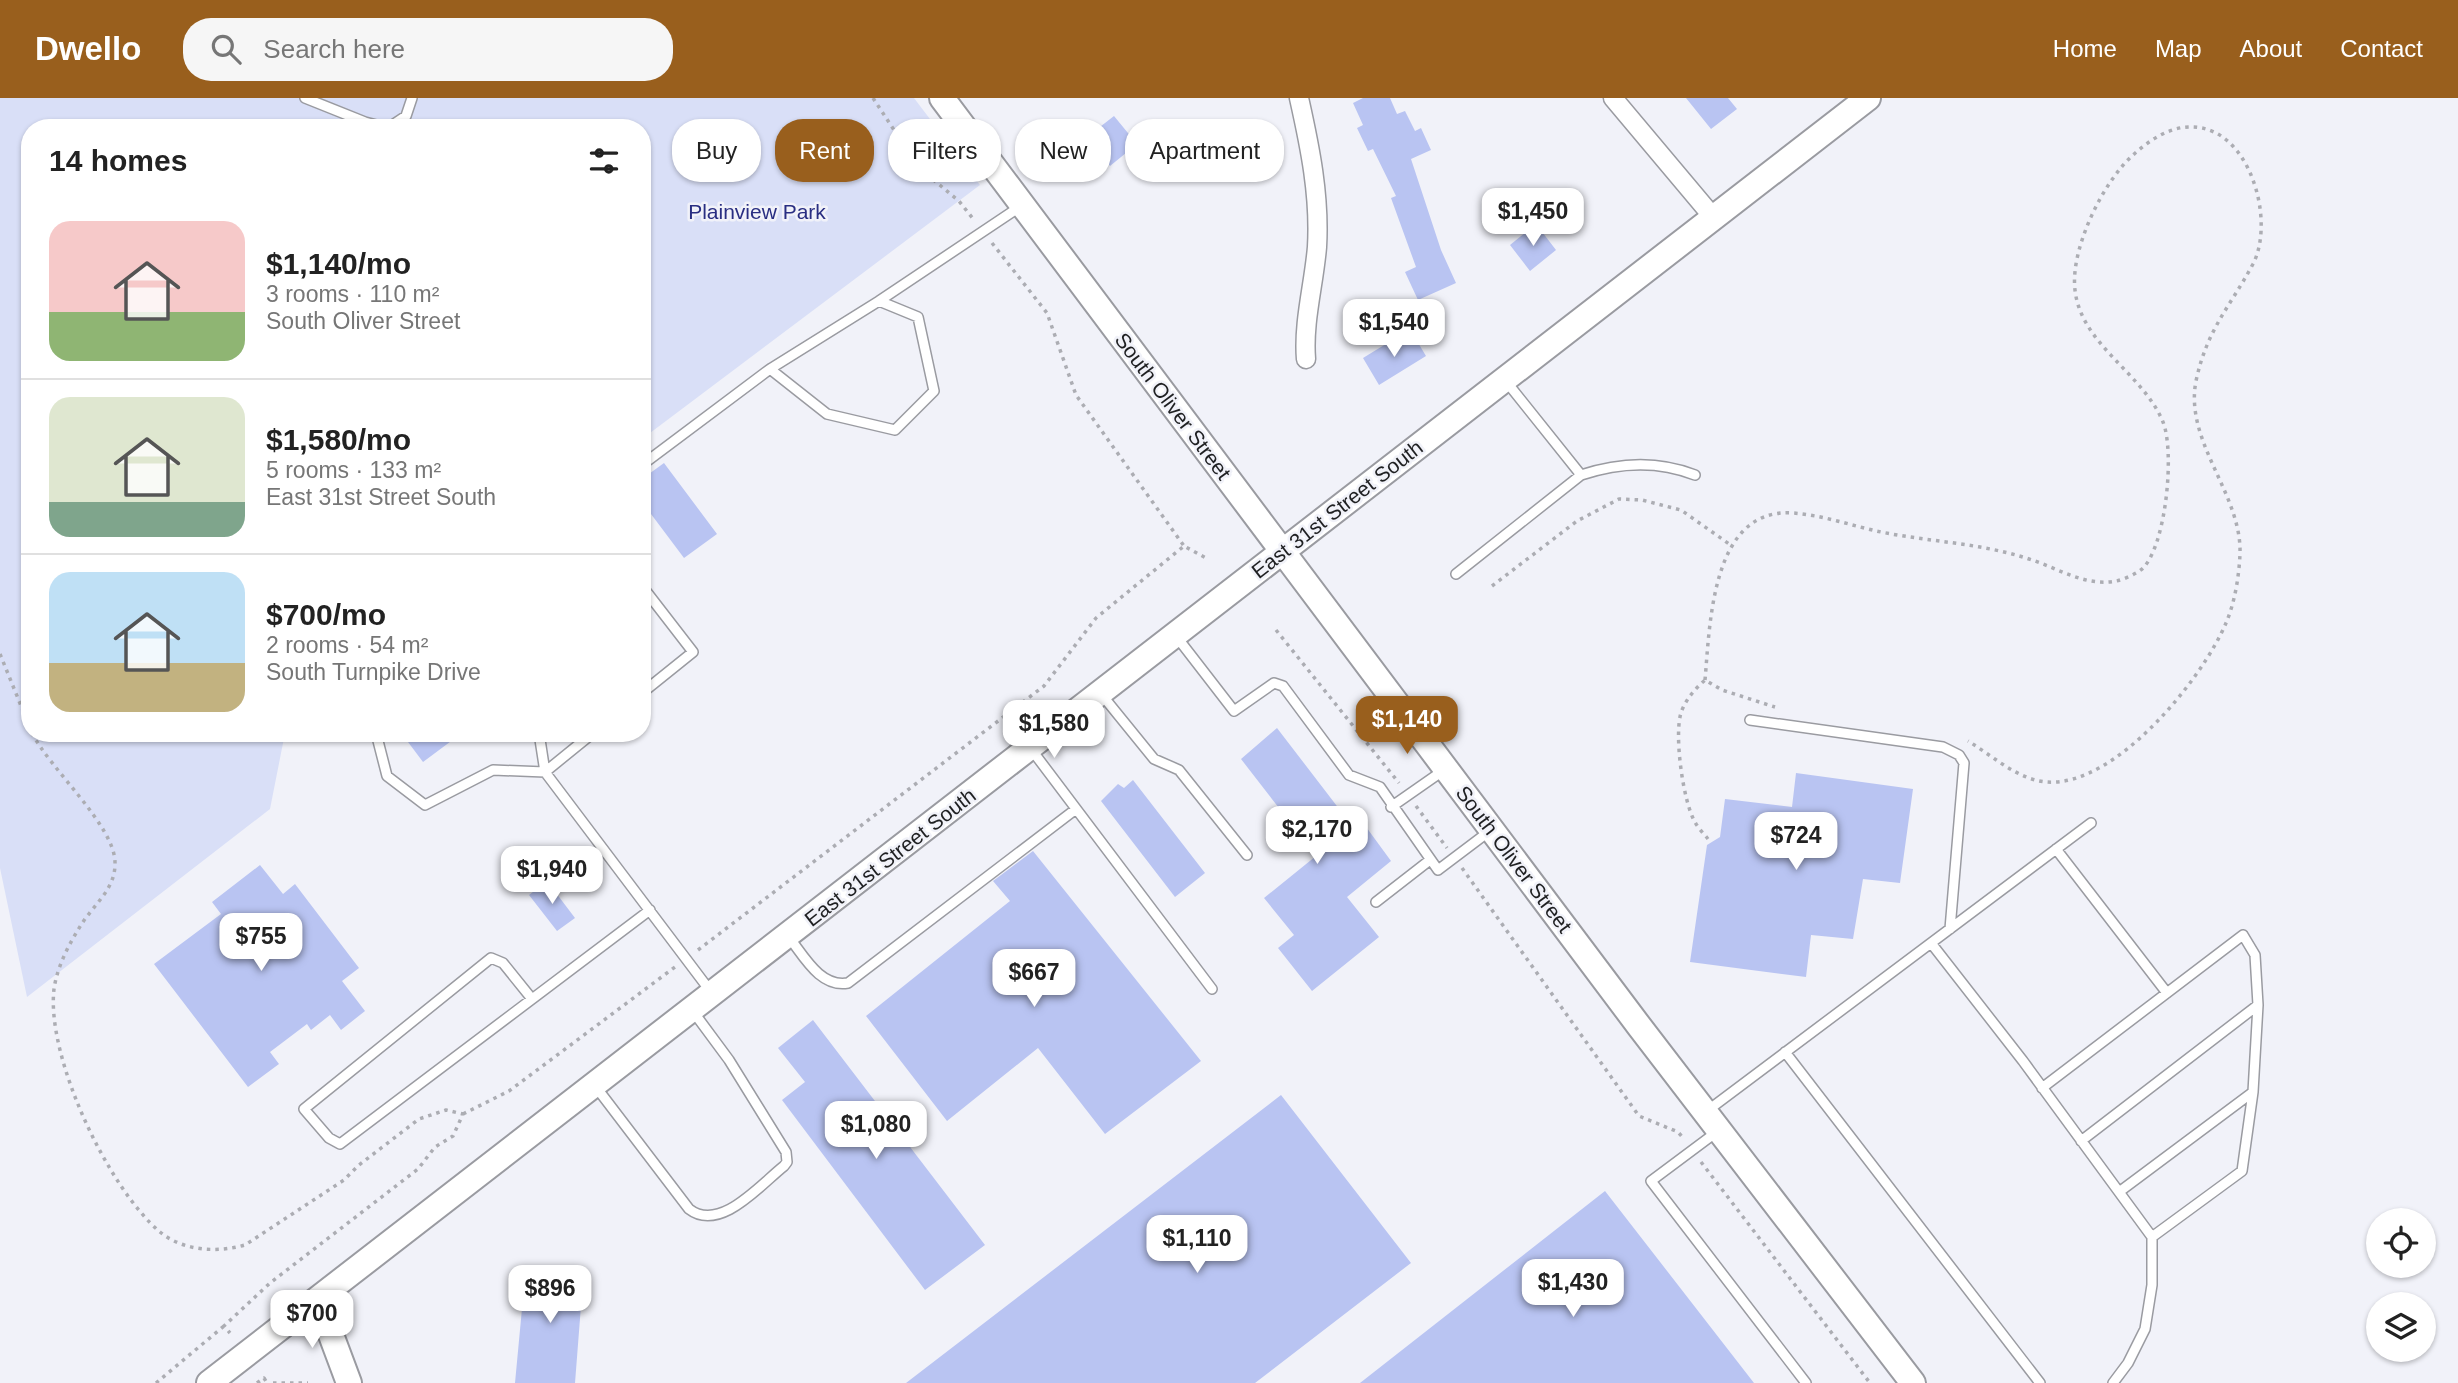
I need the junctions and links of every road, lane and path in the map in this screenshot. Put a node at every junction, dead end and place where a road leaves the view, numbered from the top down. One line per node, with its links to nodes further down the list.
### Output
1 (305, 98): 8 (lane)
2 (412, 98): 9 (lane)
3 (873, 98): 12 (path)
4 (942, 98): 10 (street, South Oliver Street)
5 (1299, 98): 14 (street)
6 (1613, 98): 11 (street)
7 (1868, 98): 11 (street, East 31st Street South)
8 (358, 119)
9 (402, 119)
10 (1022, 205): 12 (lane); 22 (street, South Oliver Street)
11 (1713, 217): 16 (street, East 31st Street South)
12 (983, 231): 13 (lane); 20 (path)
13 (880, 301): 15 (lane); 15 (lane)
14 (1307, 359)
15 (770, 369): 17 (lane)
16 (1504, 379): 18 (lane); 22 (street, East 31st Street South)
17 (651, 458)
18 (1581, 475): 19 (lane); 24 (lane)
19 (1695, 475)
20 (1184, 546): 23 (path); 59 (path)
21 (1732, 546): 25 (path); 30 (path); 36 (path)
22 (1282, 551): 28 (street, East 31st Street South); 42 (street, South Oliver Street)
23 (1206, 558)
24 (1456, 574)
25 (1492, 586)
26 (651, 598): 31 (lane)
27 (1276, 630): 44 (path)
28 (1175, 634): 32 (street, East 31st Street South); 45 (lane)
29 (0, 654): 33 (path)
30 (1704, 680): 34 (path); 49 (path)
31 (651, 687)
32 (1101, 694): 41 (street, East 31st Street South); 51 (lane)
33 (21, 706)
34 (1779, 708)
35 (1750, 720): 56 (lane)
36 (1956, 737)
37 (36, 742): 70 (path)
38 (378, 742): 43 (lane)
39 (540, 742): 43 (lane)
40 (582, 742): 43 (lane)
41 (1031, 749): 46 (lane); 57 (street, East 31st Street South)
42 (1445, 768): 44 (lane); 48 (street, South Oliver Street)
43 (545, 772): 55 (lane)
44 (1408, 795): 45 (lane); 52 (path)
45 (1391, 807): 53 (lane)
46 (1076, 809): 57 (lane); 60 (lane)
47 (2091, 823): 50 (lane)
48 (1492, 830): 52 (lane); 71 (street, South Oliver Street)
49 (1708, 839)
50 (2056, 849): 56 (lane); 61 (lane)
51 (1247, 855)
52 (1455, 858): 53 (lane); 73 (path)
53 (1430, 860): 54 (lane)
54 (1376, 902)
55 (650, 910): 59 (lane); 63 (lane)
56 (1950, 929): 58 (lane)
57 (788, 936): 62 (street, East 31st Street South)
58 (1931, 943): 66 (lane); 68 (lane)
59 (686, 958): 62 (lane); 70 (path)
60 (1212, 989)
61 (2167, 993): 64 (lane); 68 (lane)
62 (713, 994): 65 (street, East 31st Street South)
63 (531, 999): 63 (lane)
64 (2258, 1005): 69 (lane); 72 (lane)
65 (692, 1010): 67 (street, East 31st Street South); 67 (lane)
66 (1786, 1052): 71 (lane); 89 (lane)
67 (594, 1085): 76 (street, East 31st Street South)
68 (2042, 1088): 72 (lane)
69 (2253, 1092): 74 (lane); 75 (lane)
70 (463, 1114): 77 (path)
71 (1713, 1121): 73 (lane); 88 (street, South Oliver Street)
72 (2081, 1141): 74 (lane)
73 (1692, 1151): 86 (lane); 87 (path)
74 (2119, 1192): 75 (lane)
75 (2152, 1237): 90 (lane)
76 (318, 1300): 80 (street, East 31st Street South); 85 (street)
77 (224, 1326): 78 (path); 79 (path)
78 (230, 1333)
79 (156, 1383)
80 (209, 1383)
81 (257, 1383): 82 (path)
82 (267, 1383)
83 (273, 1383): 84 (path)
84 (309, 1383)
85 (349, 1383)
86 (1806, 1383)
87 (1870, 1383)
88 (1913, 1383)
89 (2039, 1383)
90 (2113, 1383)

